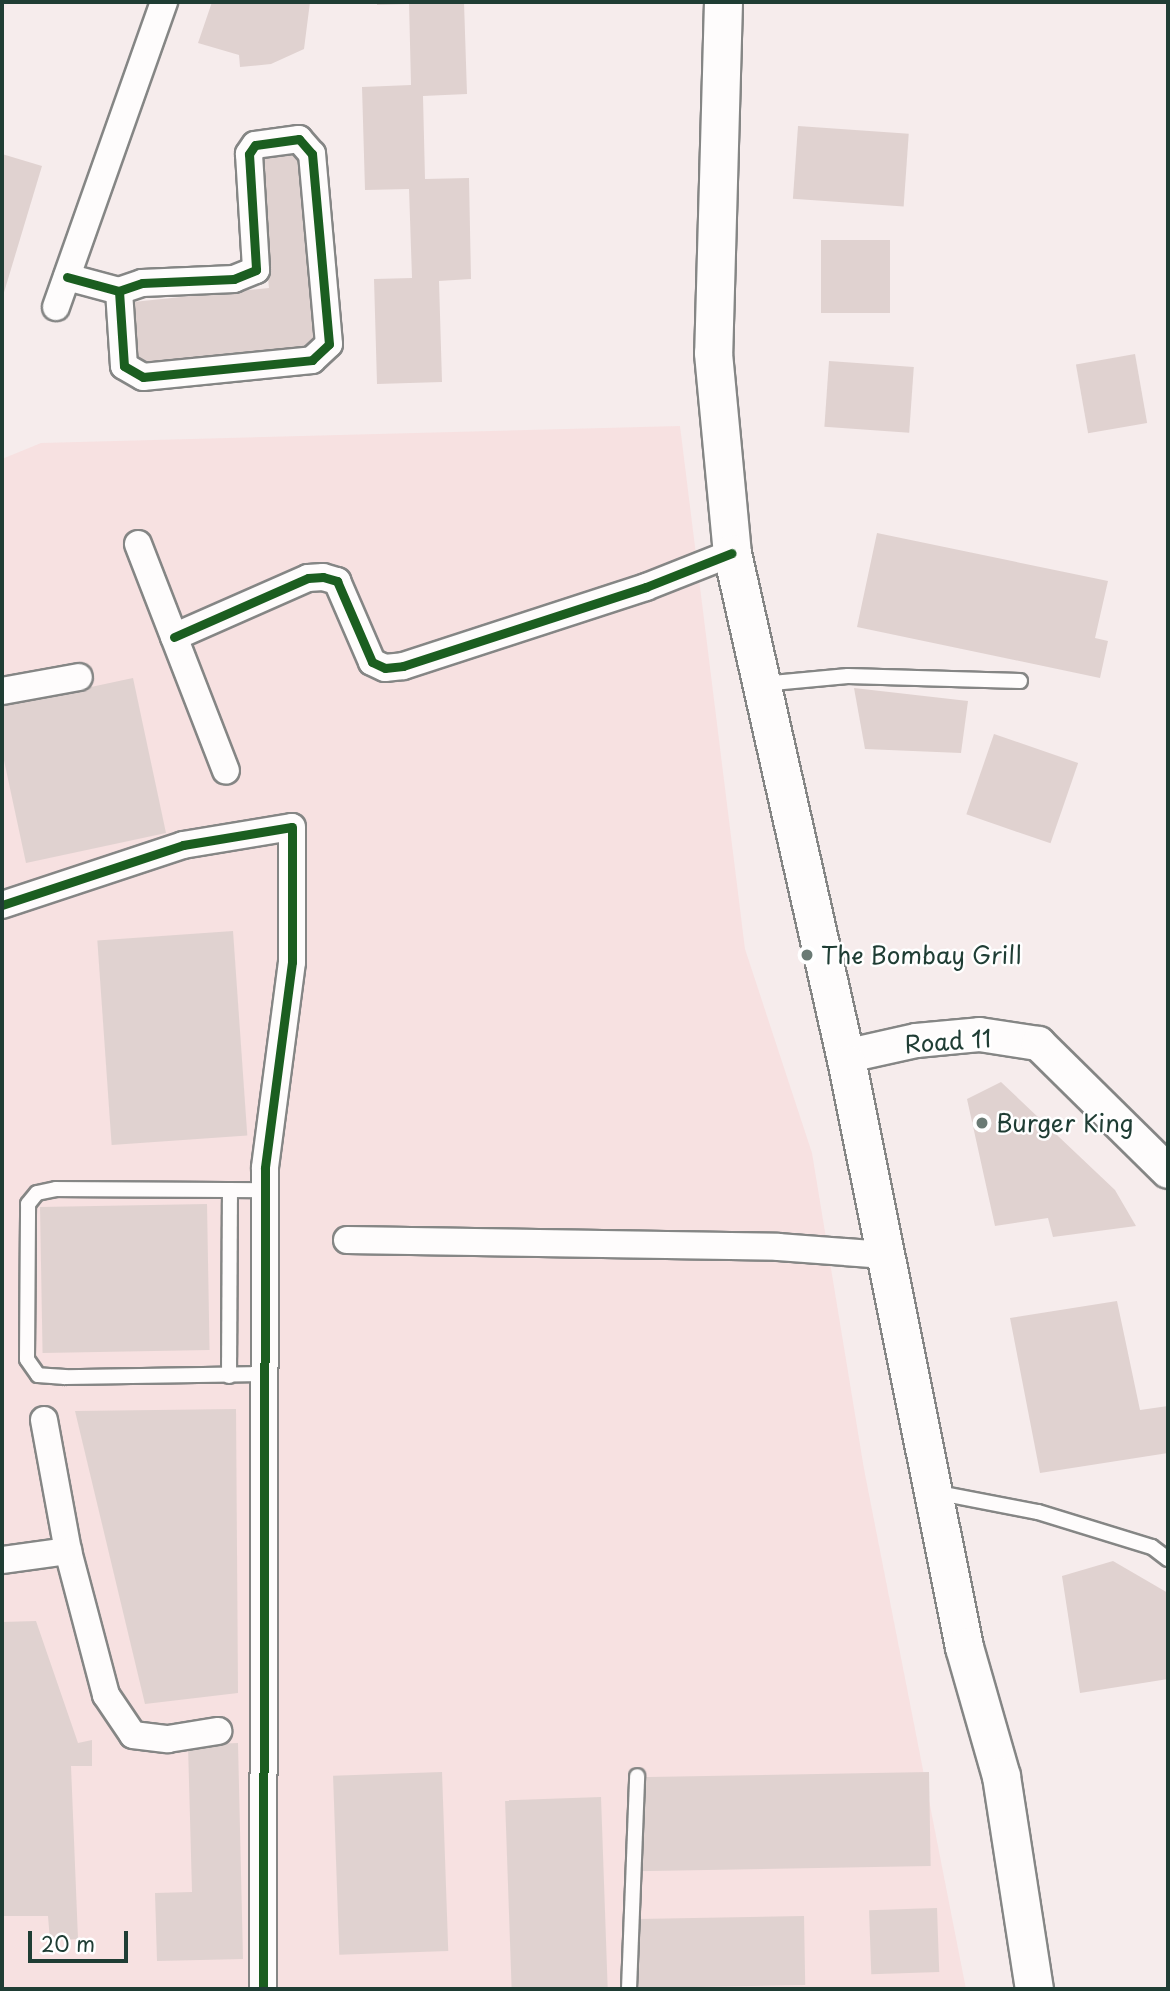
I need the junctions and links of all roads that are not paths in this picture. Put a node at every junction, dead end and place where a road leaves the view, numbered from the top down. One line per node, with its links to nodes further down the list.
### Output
1 (164, 2): 3 (street)
2 (723, 2): 7 (main road)
3 (67, 277): 4 (street); 5 (street)
4 (119, 291): 4 (street)
5 (56, 307)
6 (138, 544): 8 (street)
7 (732, 553): 8 (street); 11 (main road)
8 (174, 637): 13 (street)
9 (79, 677): 12 (street)
10 (1020, 681): 11 (lane)
11 (761, 685): 15 (main road)
12 (2, 691)
13 (226, 771)
14 (2, 905): 18 (street)
15 (845, 1056): 16 (street, Road 11); 20 (main road)
16 (1168, 1171)
17 (230, 1190): 18 (lane); 22 (lane); 22 (lane)
18 (265, 1190): 21 (street)
19 (347, 1240): 20 (street)
20 (885, 1255): 24 (main road)
21 (264, 1374): 22 (lane); 30 (street)
22 (229, 1376)
23 (44, 1420): 25 (street)
24 (933, 1492): 26 (lane); 32 (main road)
25 (68, 1551): 27 (street); 28 (street)
26 (1168, 1559)
27 (2, 1560)
28 (218, 1731)
29 (637, 1776): 31 (lane)
30 (263, 1989)
31 (629, 1989)
32 (1034, 1989)

